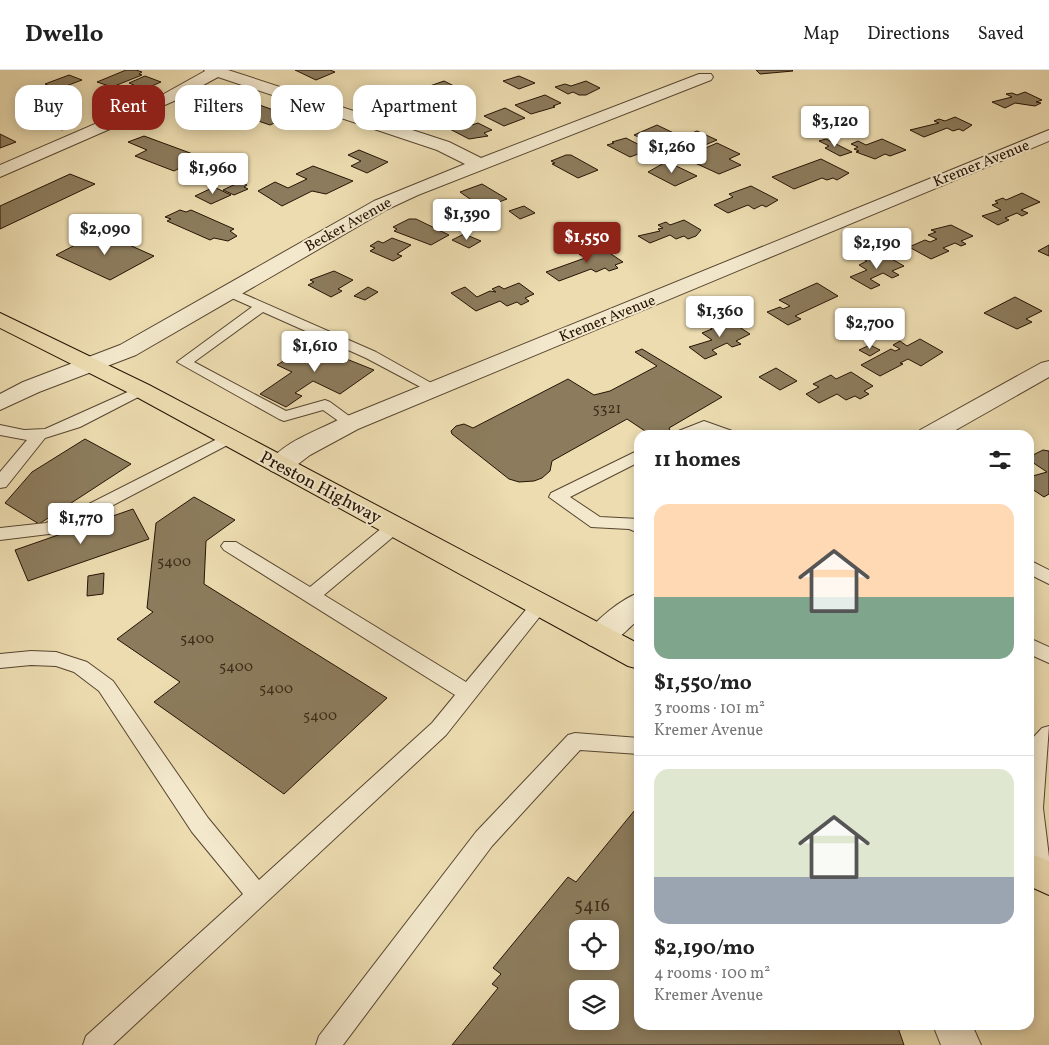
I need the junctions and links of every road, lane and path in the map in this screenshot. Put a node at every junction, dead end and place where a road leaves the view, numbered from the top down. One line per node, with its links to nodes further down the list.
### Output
1 (214, 71): 4 (street); 5 (street)
2 (705, 77): 4 (street, Becker Avenue)
3 (1049, 135): 11 (street, Kremer Avenue)
4 (482, 165): 6 (street, Becker Avenue)
5 (0, 172)
6 (230, 292): 7 (lane); 9 (street, Becker Avenue)
7 (262, 306): 11 (lane); 14 (lane)
8 (0, 320): 9 (main road, Preston Highway)
9 (87, 365): 12 (main road, Preston Highway); 13 (street, Becker Avenue)
10 (1049, 368): 18 (street)
11 (435, 389): 14 (street, Kremer Avenue)
12 (141, 390): 19 (lane); 20 (main road, Preston Highway)
13 (0, 403)
14 (352, 424): 22 (street, Kremer Avenue)
15 (0, 430): 19 (lane)
16 (694, 430): 17 (lane)
17 (715, 430)
18 (938, 430)
19 (40, 435): 23 (lane)
20 (229, 438): 22 (main road, Preston Highway); 26 (lane)
21 (634, 457): 24 (lane)
22 (280, 465): 25 (main road, Preston Highway)
23 (0, 483)
24 (634, 524)
25 (394, 527): 30 (lane); 31 (main road, Preston Highway)
26 (0, 534)
27 (230, 546): 30 (lane)
28 (1034, 569): 29 (lane)
29 (1049, 578)
30 (311, 596): 38 (lane)
31 (540, 605): 33 (main road, Preston Highway); 38 (lane)
32 (634, 607): 33 (street)
33 (599, 637): 35 (main road, Preston Highway)
34 (1034, 648): 36 (lane)
35 (634, 655)
36 (1049, 656)
37 (0, 661): 44 (lane)
38 (468, 694): 44 (lane)
39 (1038, 744): 41 (lane)
40 (634, 746): 47 (lane)
41 (1034, 787)
42 (1034, 827): 43 (lane)
43 (1039, 874)
44 (258, 895): 46 (lane)
45 (954, 1030): 48 (street)
46 (95, 1045)
47 (328, 1045)
48 (961, 1045)

